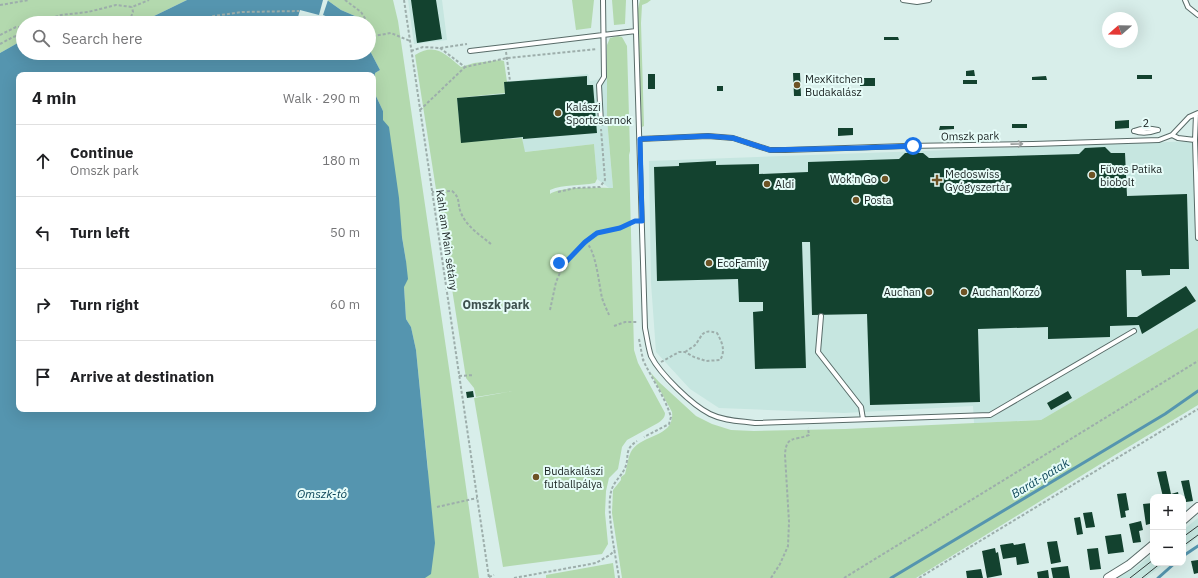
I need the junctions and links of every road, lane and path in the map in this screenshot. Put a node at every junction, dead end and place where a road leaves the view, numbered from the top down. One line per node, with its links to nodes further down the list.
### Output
1 (29, 0): 10 (path)
2 (149, 0): 11 (path)
3 (345, 0): 17 (path)
4 (404, 0): 24 (path, Kahl am Main sétány)
5 (603, 0): 21 (lane)
6 (635, 0): 19 (lane)
7 (903, 0): 8 (lane)
8 (929, 0)
9 (1185, 0): 13 (lane)
10 (0, 5)
11 (132, 7): 14 (path); 15 (path)
12 (299, 11): 16 (path)
13 (1198, 15)
14 (58, 16)
15 (131, 16)
16 (214, 16)
17 (363, 16)
18 (16, 27): 20 (path)
19 (636, 31): 21 (lane); 41 (lane)
20 (0, 35)
21 (604, 35): 27 (lane); 29 (lane)
22 (16, 36): 25 (path)
23 (376, 36): 24 (path)
24 (410, 41): 30 (path, Kahl am Main sétány)
25 (0, 44)
26 (469, 44): 28 (path)
27 (505, 47): 31 (lane); 32 (path)
28 (440, 48): 30 (path); 33 (path)
29 (604, 48): 32 (path); 37 (lane)
30 (411, 51): 35 (path, Kahl am Main sétány)
31 (470, 51)
32 (507, 58): 33 (path); 34 (path)
33 (465, 67): 35 (path)
34 (510, 82)
35 (420, 110): 43 (path, Kahl am Main sétány)
36 (1197, 113): 40 (lane); 42 (lane)
37 (601, 123): 44 (path)
38 (1134, 130): 39 (lane)
39 (1158, 130)
40 (1172, 135): 41 (lane, Omszk park, one-way to 40); 42 (lane)
41 (640, 139): 45 (lane)
42 (1194, 140): 46 (lane)
43 (432, 192): 48 (path); 62 (path, Kahl am Main sétány)
44 (558, 192)
45 (642, 221): 47 (path); 54 (lane)
46 (1198, 238)
47 (585, 242): 50 (path); 52 (path)
48 (491, 244)
49 (559, 263): 50 (path)
50 (564, 264): 51 (path)
51 (550, 310)
52 (610, 315)
53 (821, 316): 64 (lane)
54 (645, 321): 55 (path); 58 (lane)
55 (614, 326)
56 (1134, 331): 64 (lane)
57 (685, 352): 57 (path); 60 (path)
58 (651, 355): 60 (lane); 66 (path)
59 (1198, 361): 79 (path)
60 (657, 364): 65 (lane)
61 (474, 375): 62 (path)
62 (459, 376): 68 (path, Kahl am Main sétány)
63 (1198, 409): 80 (path)
64 (863, 419): 65 (lane)
65 (808, 421): 78 (path)
66 (644, 437)
67 (637, 441): 73 (path)
68 (477, 498): 69 (path); 75 (path, Kahl am Main sétány)
69 (437, 507)
70 (1198, 508): 71 (street)
71 (1186, 518)
72 (1150, 548): 81 (street)
73 (614, 550): 76 (path); 77 (path)
74 (494, 576): 75 (path)
75 (489, 577)
76 (514, 578)
77 (619, 578)
78 (771, 578)
79 (844, 578)
80 (919, 578)
81 (1108, 578)

